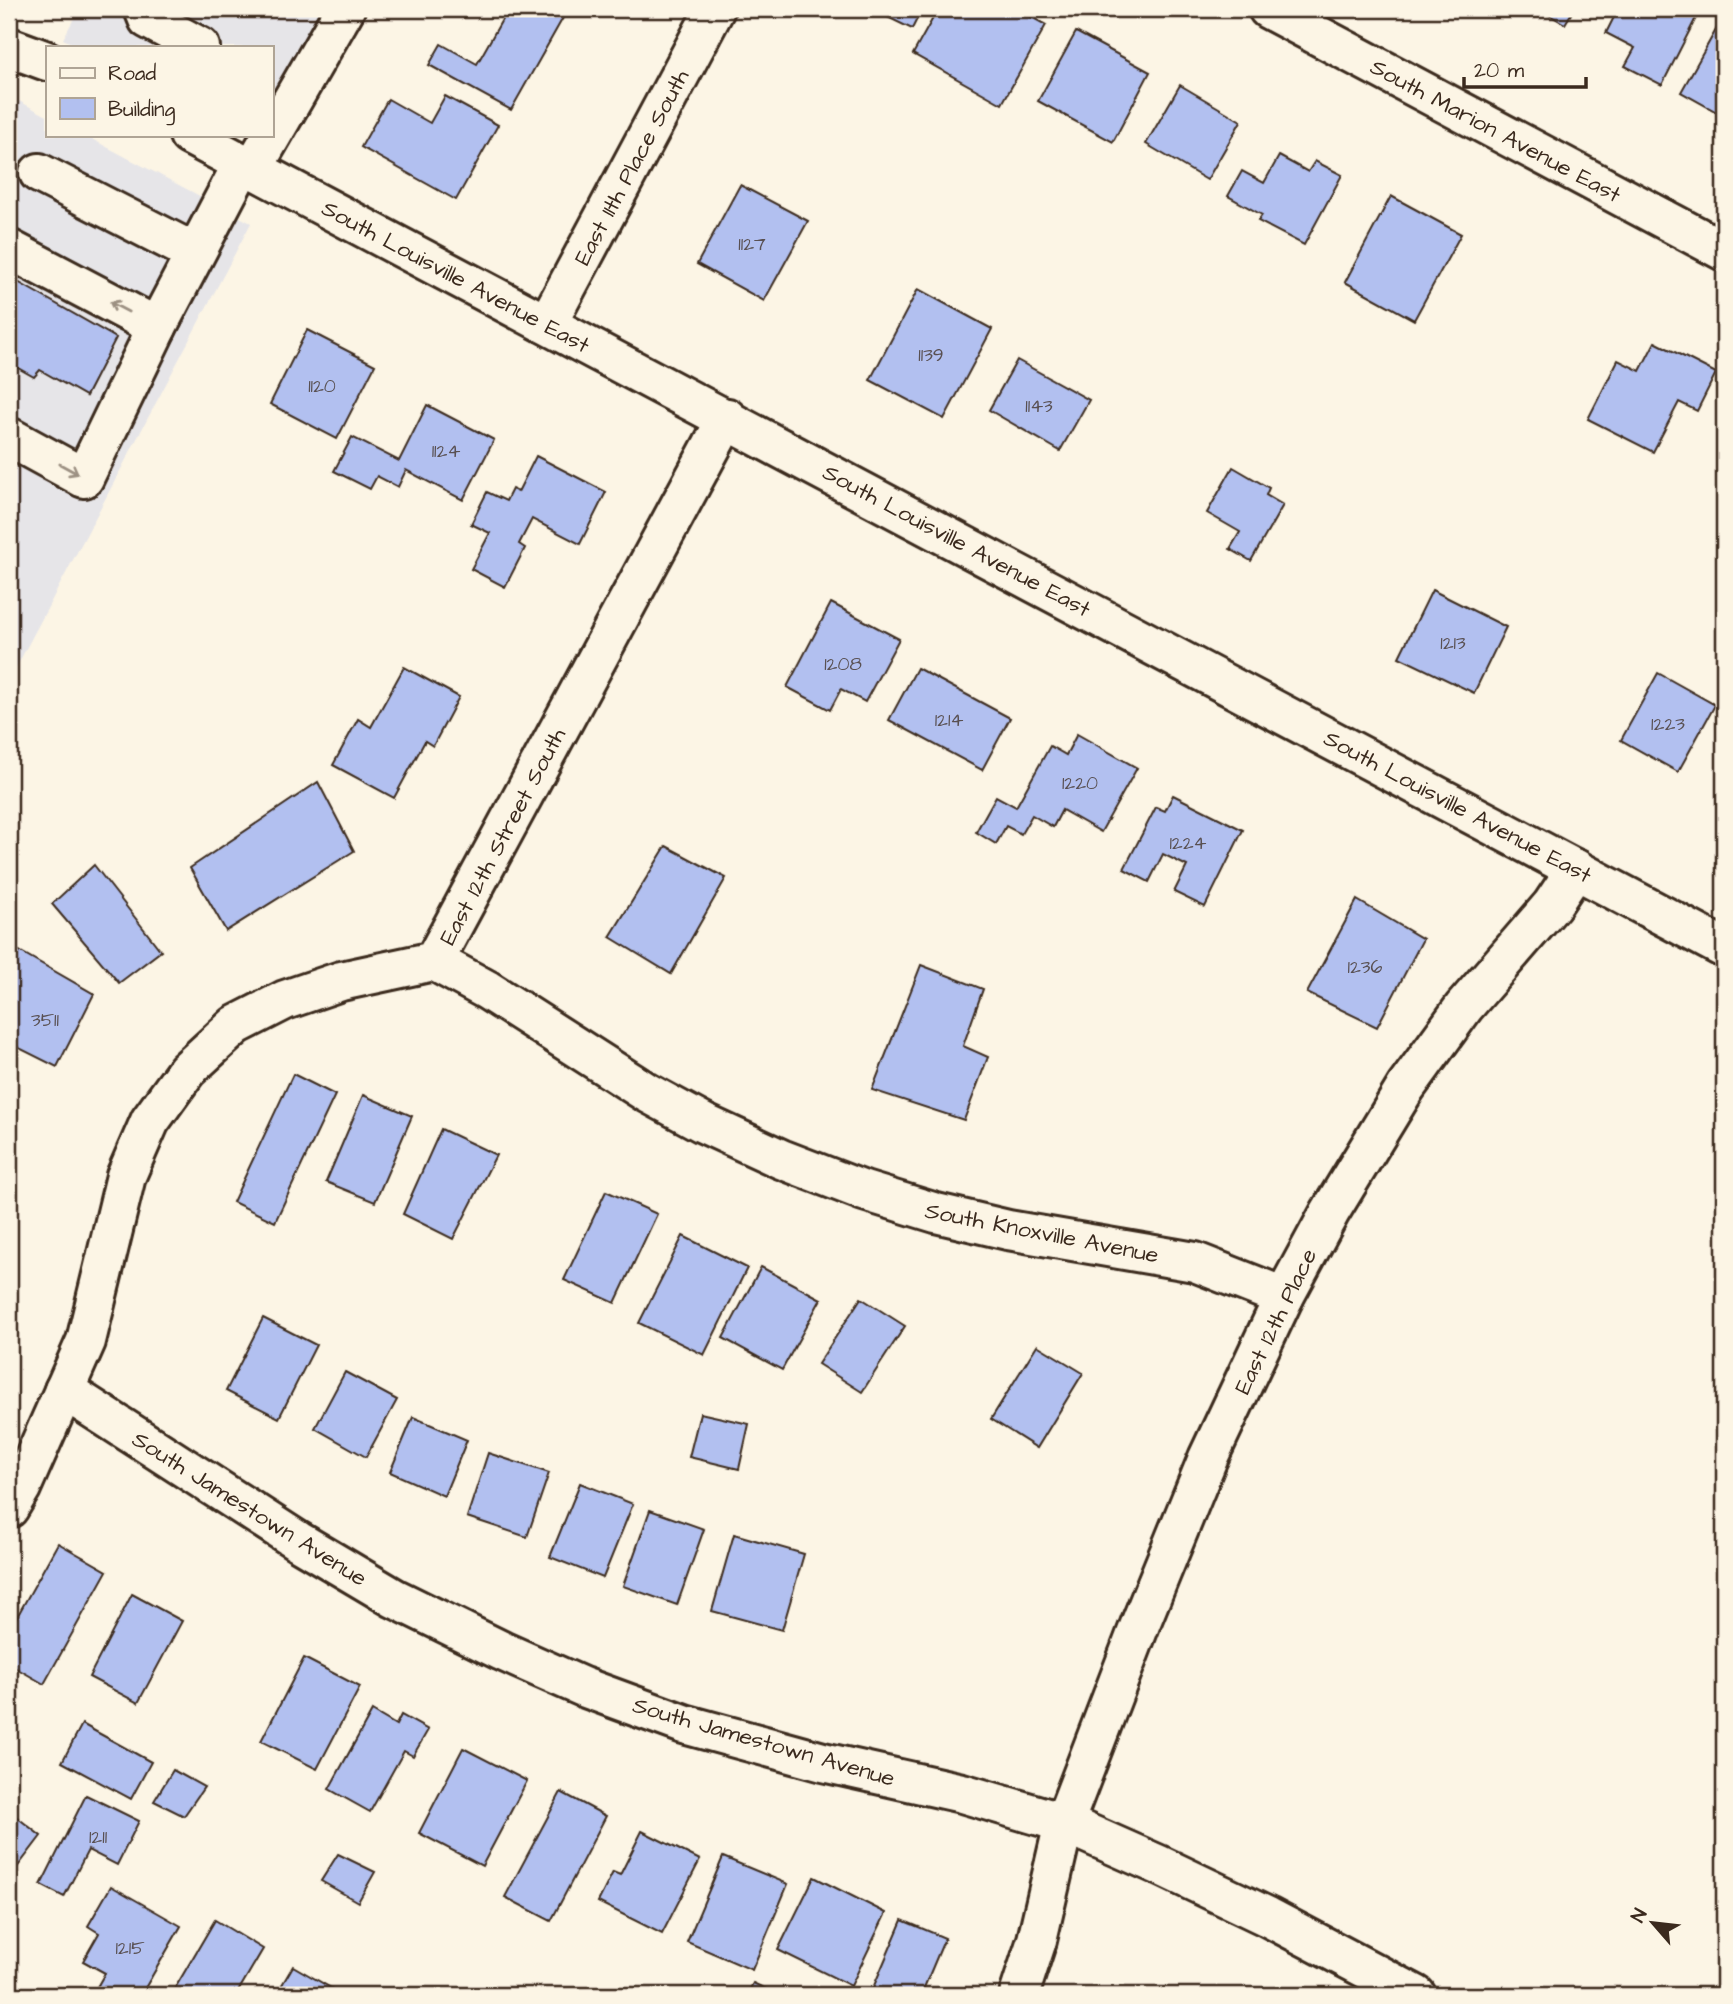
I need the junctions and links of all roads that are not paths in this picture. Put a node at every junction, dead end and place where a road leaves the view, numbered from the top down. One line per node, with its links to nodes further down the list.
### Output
1 (144, 9): 5 (street)
2 (345, 9): 8 (street)
3 (715, 9): 17 (street, East 11th Place South)
4 (1268, 9): 15 (street, South Marion Avenue East)
5 (198, 46)
6 (9, 47): 7 (street)
7 (46, 61)
8 (283, 92): 9 (street)
9 (273, 113)
10 (191, 136): 12 (street, South Louisville Avenue East)
11 (262, 136): 12 (street)
12 (248, 166): 16 (street); 17 (street, South Louisville Avenue East)
13 (39, 173): 16 (street)
14 (9, 249): 18 (street, one-way to 14)
15 (1724, 251)
16 (195, 253): 18 (street)
17 (547, 324): 19 (street, South Louisville Avenue East)
18 (157, 327): 20 (street, one-way to 18)
19 (727, 418): 21 (street, South Louisville Avenue East); 23 (street, East 12th Street South)
20 (9, 437)
21 (1576, 869): 22 (street, South Louisville Avenue East); 24 (street, East 12th Place)
22 (1724, 948)
23 (434, 961): 24 (street, South Knoxville Avenue); 25 (street, East 12th Street South)
24 (1284, 1297): 27 (street, East 12th Place)
25 (64, 1390): 26 (street, East 12th Street South); 27 (street, South Jamestown Avenue)
26 (9, 1508)
27 (1064, 1823): 28 (street, East 12th Place); 29 (street, South Jamestown Avenue)
28 (1019, 1995)
29 (1416, 1995)

